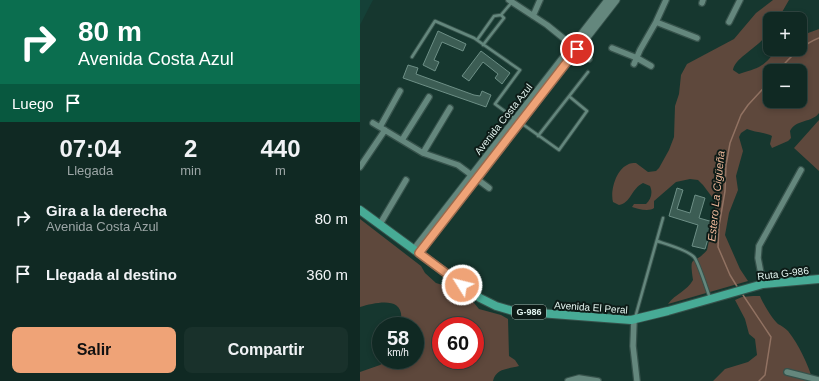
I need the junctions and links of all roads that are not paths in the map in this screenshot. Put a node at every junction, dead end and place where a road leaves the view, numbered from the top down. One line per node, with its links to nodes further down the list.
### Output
1 (540, 0): 8 (street)
2 (608, 0): 14 (street, Avenida Costa Azul)
3 (616, 0): 14 (street, Avenida Costa Azul)
4 (666, 0): 9 (street)
5 (740, 0): 10 (street)
6 (511, 1): 7 (lane); 8 (street)
7 (501, 15): 12 (lane); 13 (lane)
8 (533, 16): 14 (street)
9 (656, 22): 11 (street); 17 (street)
10 (729, 22)
11 (697, 38)
12 (477, 40): 13 (lane); 16 (lane)
13 (484, 45): 26 (lane)
14 (575, 47): 18 (street); 26 (street, Avenida Costa Azul)
15 (612, 48): 17 (street)
16 (412, 57)
17 (637, 58): 19 (street); 20 (street)
18 (589, 59)
19 (634, 64)
20 (651, 66)
21 (588, 72): 24 (lane)
22 (400, 91): 28 (street)
23 (429, 97): 31 (street)
24 (570, 97): 30 (lane); 30 (lane)
25 (450, 108): 32 (street)
26 (518, 121): 30 (lane); 35 (street, Avenida Costa Azul)
27 (372, 123): 28 (street)
28 (380, 127): 29 (street)
29 (386, 130): 31 (street); 33 (street)
30 (538, 136)
31 (402, 140): 32 (street)
32 (423, 153): 35 (street)
33 (360, 168)
34 (800, 170): 44 (street)
35 (475, 177): 37 (street); 42 (street, Avenida Costa Azul)
36 (406, 180): 40 (street)
37 (489, 188)
38 (360, 210): 40 (main road, Avenida El Peral / G-986)
39 (663, 218): 41 (lane)
40 (380, 224): 42 (main road, Avenida El Peral / G-986)
41 (657, 241): 46 (lane); 47 (lane)
42 (416, 252): 47 (main road, Avenida El Peral / G-986)
43 (819, 279): 44 (main road, Ruta G-986 / G-986)
44 (763, 284): 45 (main road, Ruta G-986 / G-986)
45 (750, 287): 46 (main road, Avenida El Peral / G-986)
46 (710, 299): 47 (main road, Avenida El Peral / G-986)
47 (634, 320): 52 (street)
48 (787, 372): 49 (street)
49 (819, 380)
50 (570, 381): 51 (street)
51 (598, 381)
52 (637, 381)

